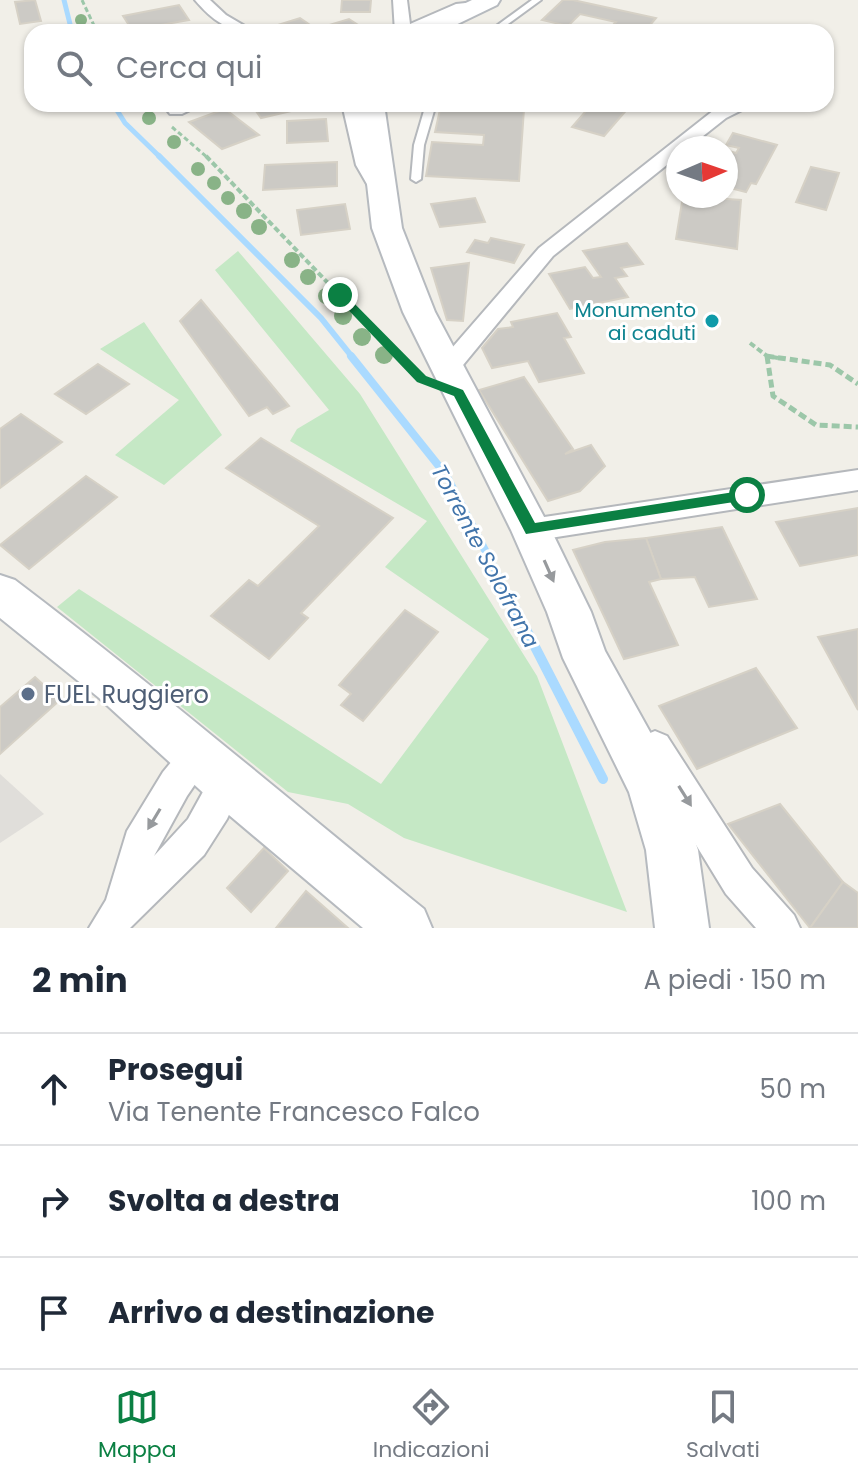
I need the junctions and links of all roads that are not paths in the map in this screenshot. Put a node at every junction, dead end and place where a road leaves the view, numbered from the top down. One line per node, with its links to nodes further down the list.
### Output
1 (202, 0): 5 (street)
2 (400, 0): 6 (street)
3 (537, 0): 10 (lane)
4 (485, 2): 7 (street); 8 (main road); 9 (main road)
5 (232, 24)
6 (402, 24)
7 (422, 24)
8 (440, 24)
9 (456, 24)
10 (503, 24)
11 (353, 112): 18 (street)
12 (372, 112): 16 (main road)
13 (391, 112): 16 (main road)
14 (429, 112): 17 (lane)
15 (725, 112): 19 (street)
16 (378, 155): 18 (main road)
17 (416, 179)
18 (382, 194): 19 (main road)
19 (452, 381): 21 (main road)
20 (858, 480): 21 (street)
21 (531, 530): 23 (main road, one-way to 23)
22 (0, 593): 24 (main road)
23 (569, 612): 25 (main road); 30 (street, one-way to 30)
24 (213, 768): 26 (street, one-way to 26); 26 (street); 27 (main road)
25 (672, 850): 28 (main road); 29 (main road)
26 (116, 916)
27 (405, 928)
28 (655, 928)
29 (682, 928)
30 (781, 928)

